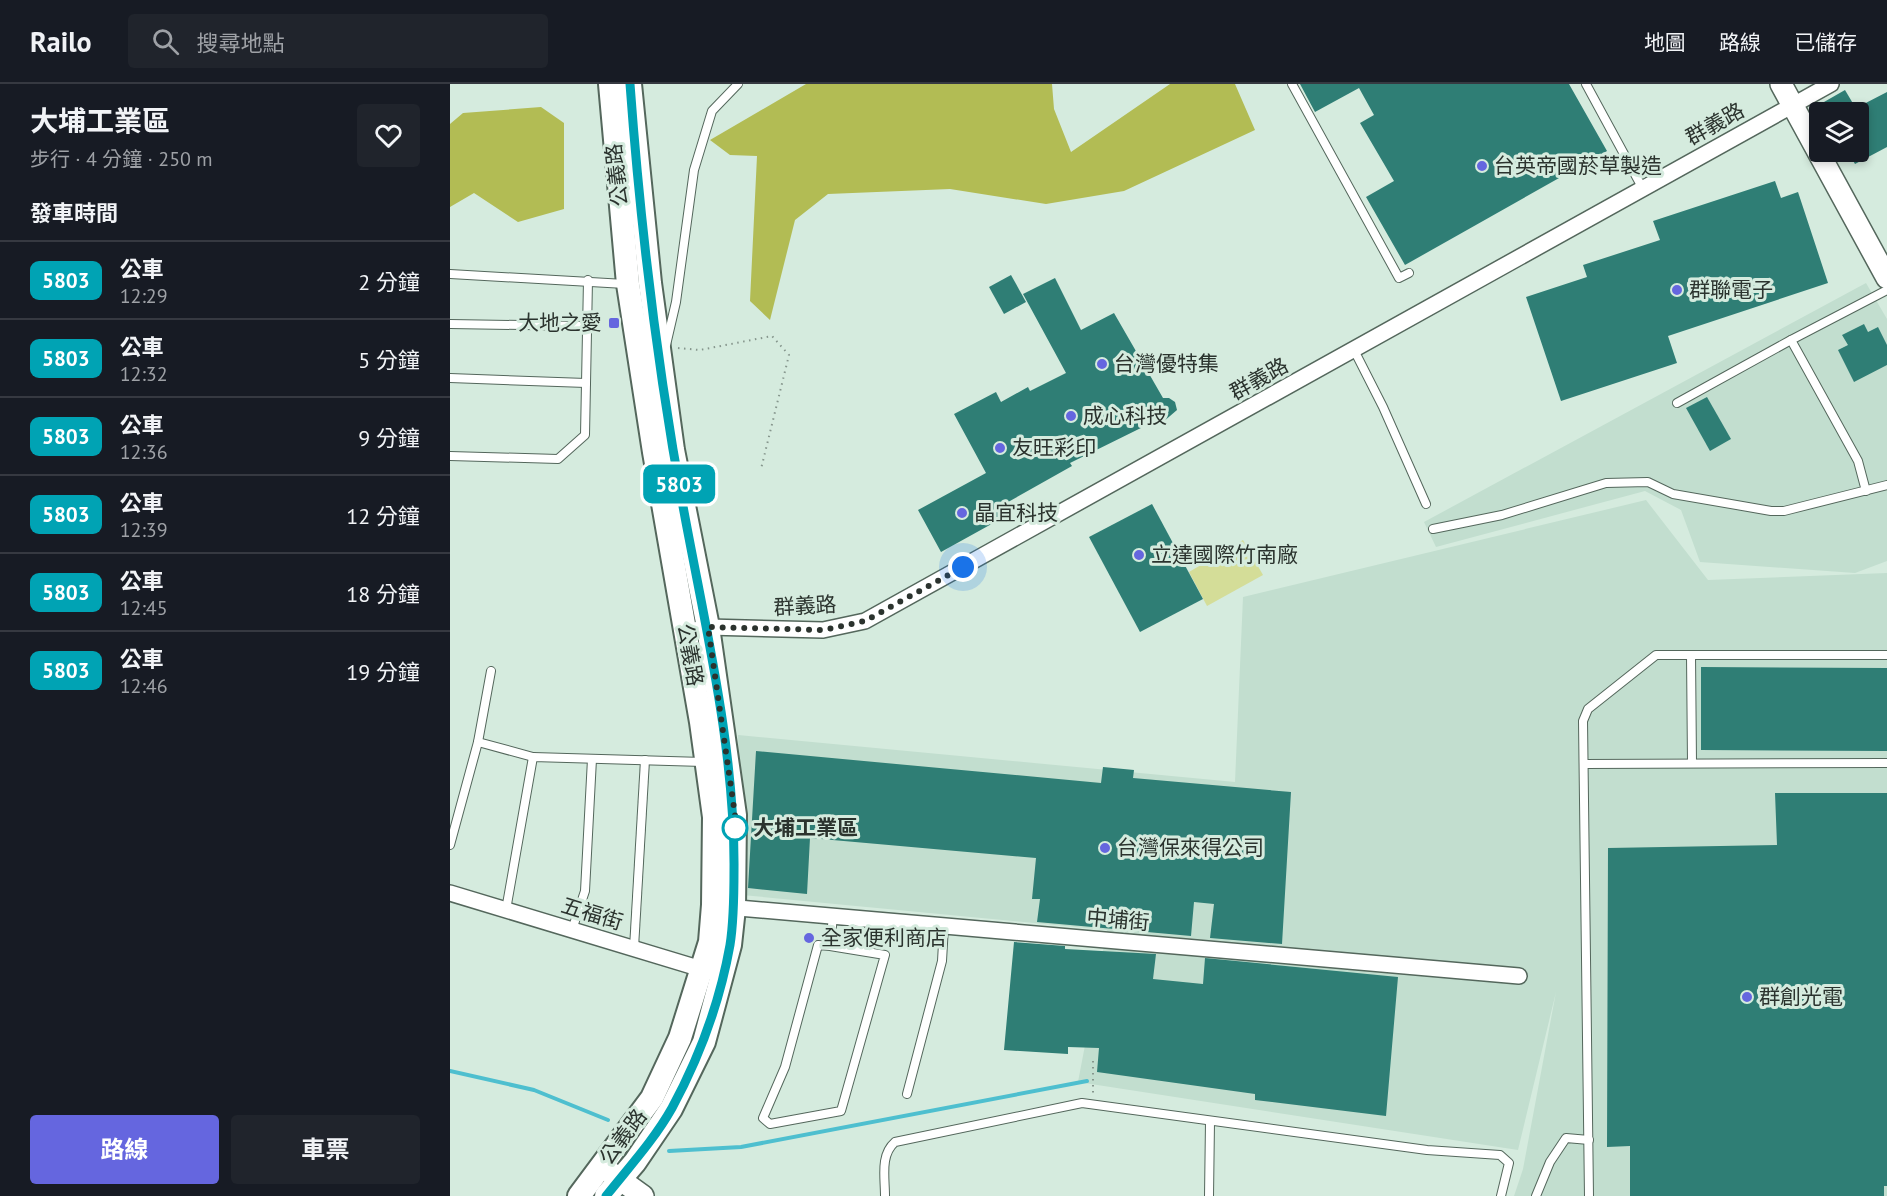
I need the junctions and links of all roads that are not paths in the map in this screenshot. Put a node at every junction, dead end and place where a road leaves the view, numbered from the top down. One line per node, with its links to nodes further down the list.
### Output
1 (610, 84): 14 (main road, 公義路)
2 (630, 84): 14 (main road, 公義路)
3 (738, 84): 20 (lane)
4 (1292, 84): 10 (lane)
5 (1586, 84): 9 (lane)
6 (1781, 84): 8 (street)
7 (1831, 84): 8 (street, 群義路)
8 (1793, 105): 9 (street, 群義路); 12 (street)
9 (1643, 189): 19 (street, 群義路)
10 (1409, 273)
11 (450, 274): 13 (lane)
12 (1887, 278)
13 (588, 280): 14 (lane); 17 (lane)
14 (639, 283): 20 (main road, 公義路)
15 (1887, 290): 18 (lane)
16 (450, 324): 17 (lane)
17 (587, 326): 22 (lane)
18 (1791, 340): 23 (lane); 26 (lane)
19 (1354, 350): 27 (lane); 29 (street, 群義路)
20 (656, 359): 29 (main road, 公義路); 30 (main road, 公義路)
21 (450, 378): 22 (lane)
22 (586, 383): 24 (lane)
23 (1677, 403)
24 (450, 456)
25 (1887, 485): 26 (lane)
26 (1866, 491): 28 (lane)
27 (1426, 504)
28 (1432, 529)
29 (708, 627): 30 (street, 群義路); 38 (main road, 公義路)
30 (686, 632): 38 (main road, 公義路)
31 (1692, 655): 32 (lane); 39 (lane); 41 (lane)
32 (1887, 655)
33 (491, 671): 34 (lane)
34 (478, 742): 35 (lane); 42 (lane)
35 (533, 757): 36 (lane); 45 (lane)
36 (591, 759): 37 (lane); 48 (lane)
37 (645, 760): 38 (lane); 50 (lane)
38 (717, 760): 44 (main road, 公義路)
39 (1692, 763): 40 (lane); 41 (lane)
40 (1887, 763)
41 (1584, 764): 55 (lane)
42 (450, 845)
43 (450, 893): 45 (street, 五福街)
44 (723, 906): 46 (street, 中埔街); 51 (main road, 公義路)
45 (506, 910): 48 (street, 五福街)
46 (833, 916): 47 (street, 中埔街); 49 (lane)
47 (944, 926): 52 (street, 中埔街); 53 (lane)
48 (572, 930): 50 (street, 五福街)
49 (830, 946): 49 (lane)
50 (634, 948): 51 (street, 五福街)
51 (712, 972): 56 (main road, 公義路)
52 (1519, 976)
53 (907, 1094)
54 (1210, 1122): 58 (lane); 59 (lane); 60 (lane)
55 (1589, 1140): 61 (lane); 62 (lane)
56 (599, 1186): 57 (street)
57 (643, 1196)
58 (885, 1196)
59 (1209, 1196)
60 (1501, 1196)
61 (1536, 1196)
62 (1589, 1196)

